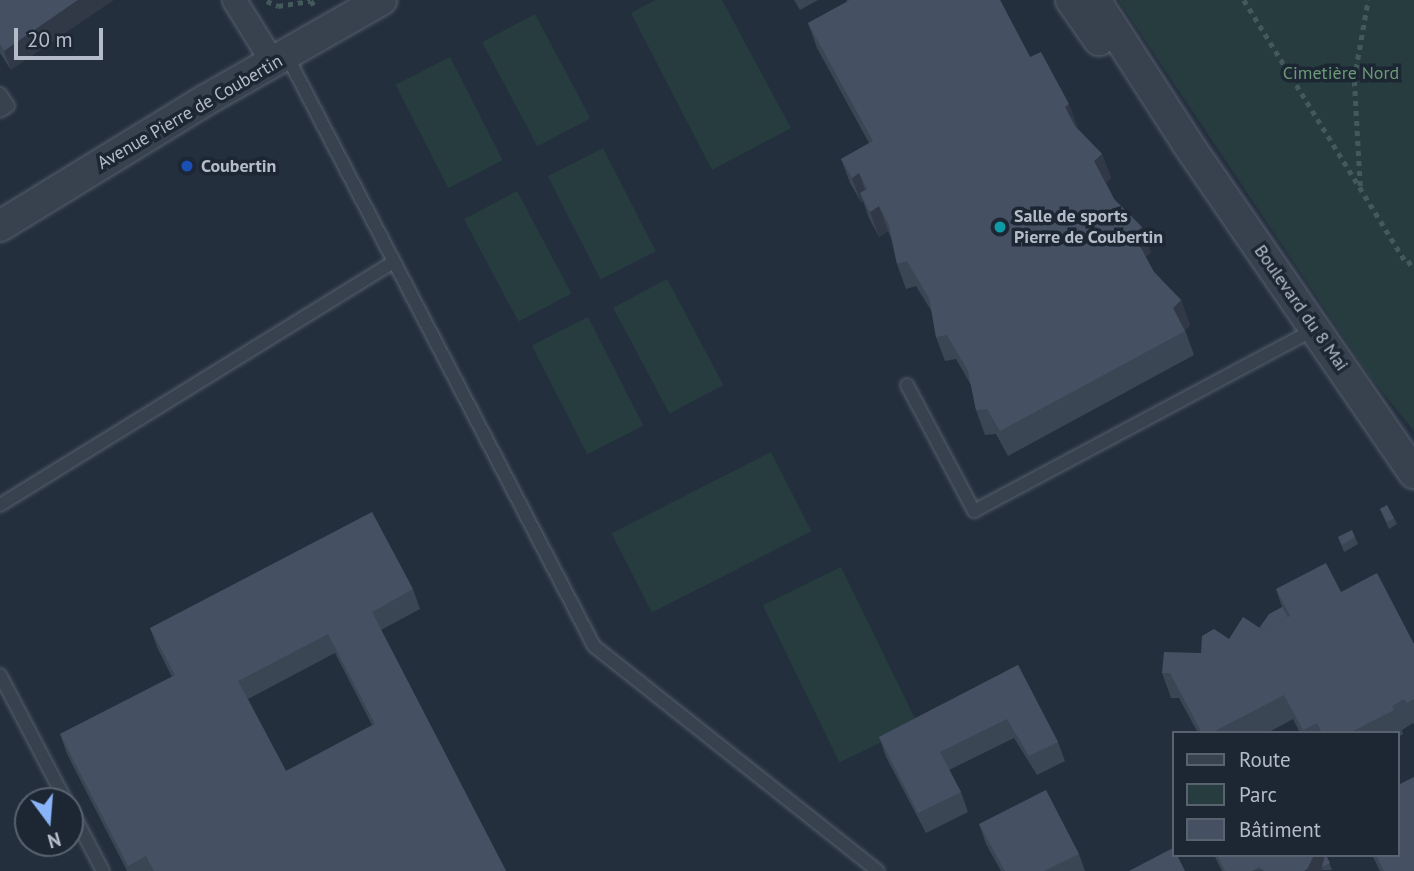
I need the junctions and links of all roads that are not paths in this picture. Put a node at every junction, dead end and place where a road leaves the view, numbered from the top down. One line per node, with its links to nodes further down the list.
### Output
1 (234, 0): 5 (street)
2 (381, 0): 5 (street, Avenue Pierre de Coubertin)
3 (1071, 0): 8 (street, Boulevard du 8 Mai)
4 (1095, 0): 8 (street, Boulevard du 8 Mai)
5 (280, 60): 9 (street, Avenue Pierre de Coubertin); 10 (lane)
6 (0, 94): 7 (lane)
7 (0, 111)
8 (1188, 144): 11 (street, Boulevard du 8 Mai)
9 (0, 226)
10 (394, 262): 14 (lane); 19 (lane)
11 (1315, 329): 12 (lane); 13 (street, Boulevard du 8 Mai)
12 (907, 385)
13 (1414, 473)
14 (0, 505)
15 (0, 675): 16 (lane)
16 (59, 787)
17 (84, 835): 18 (lane)
18 (103, 871)
19 (878, 871)

